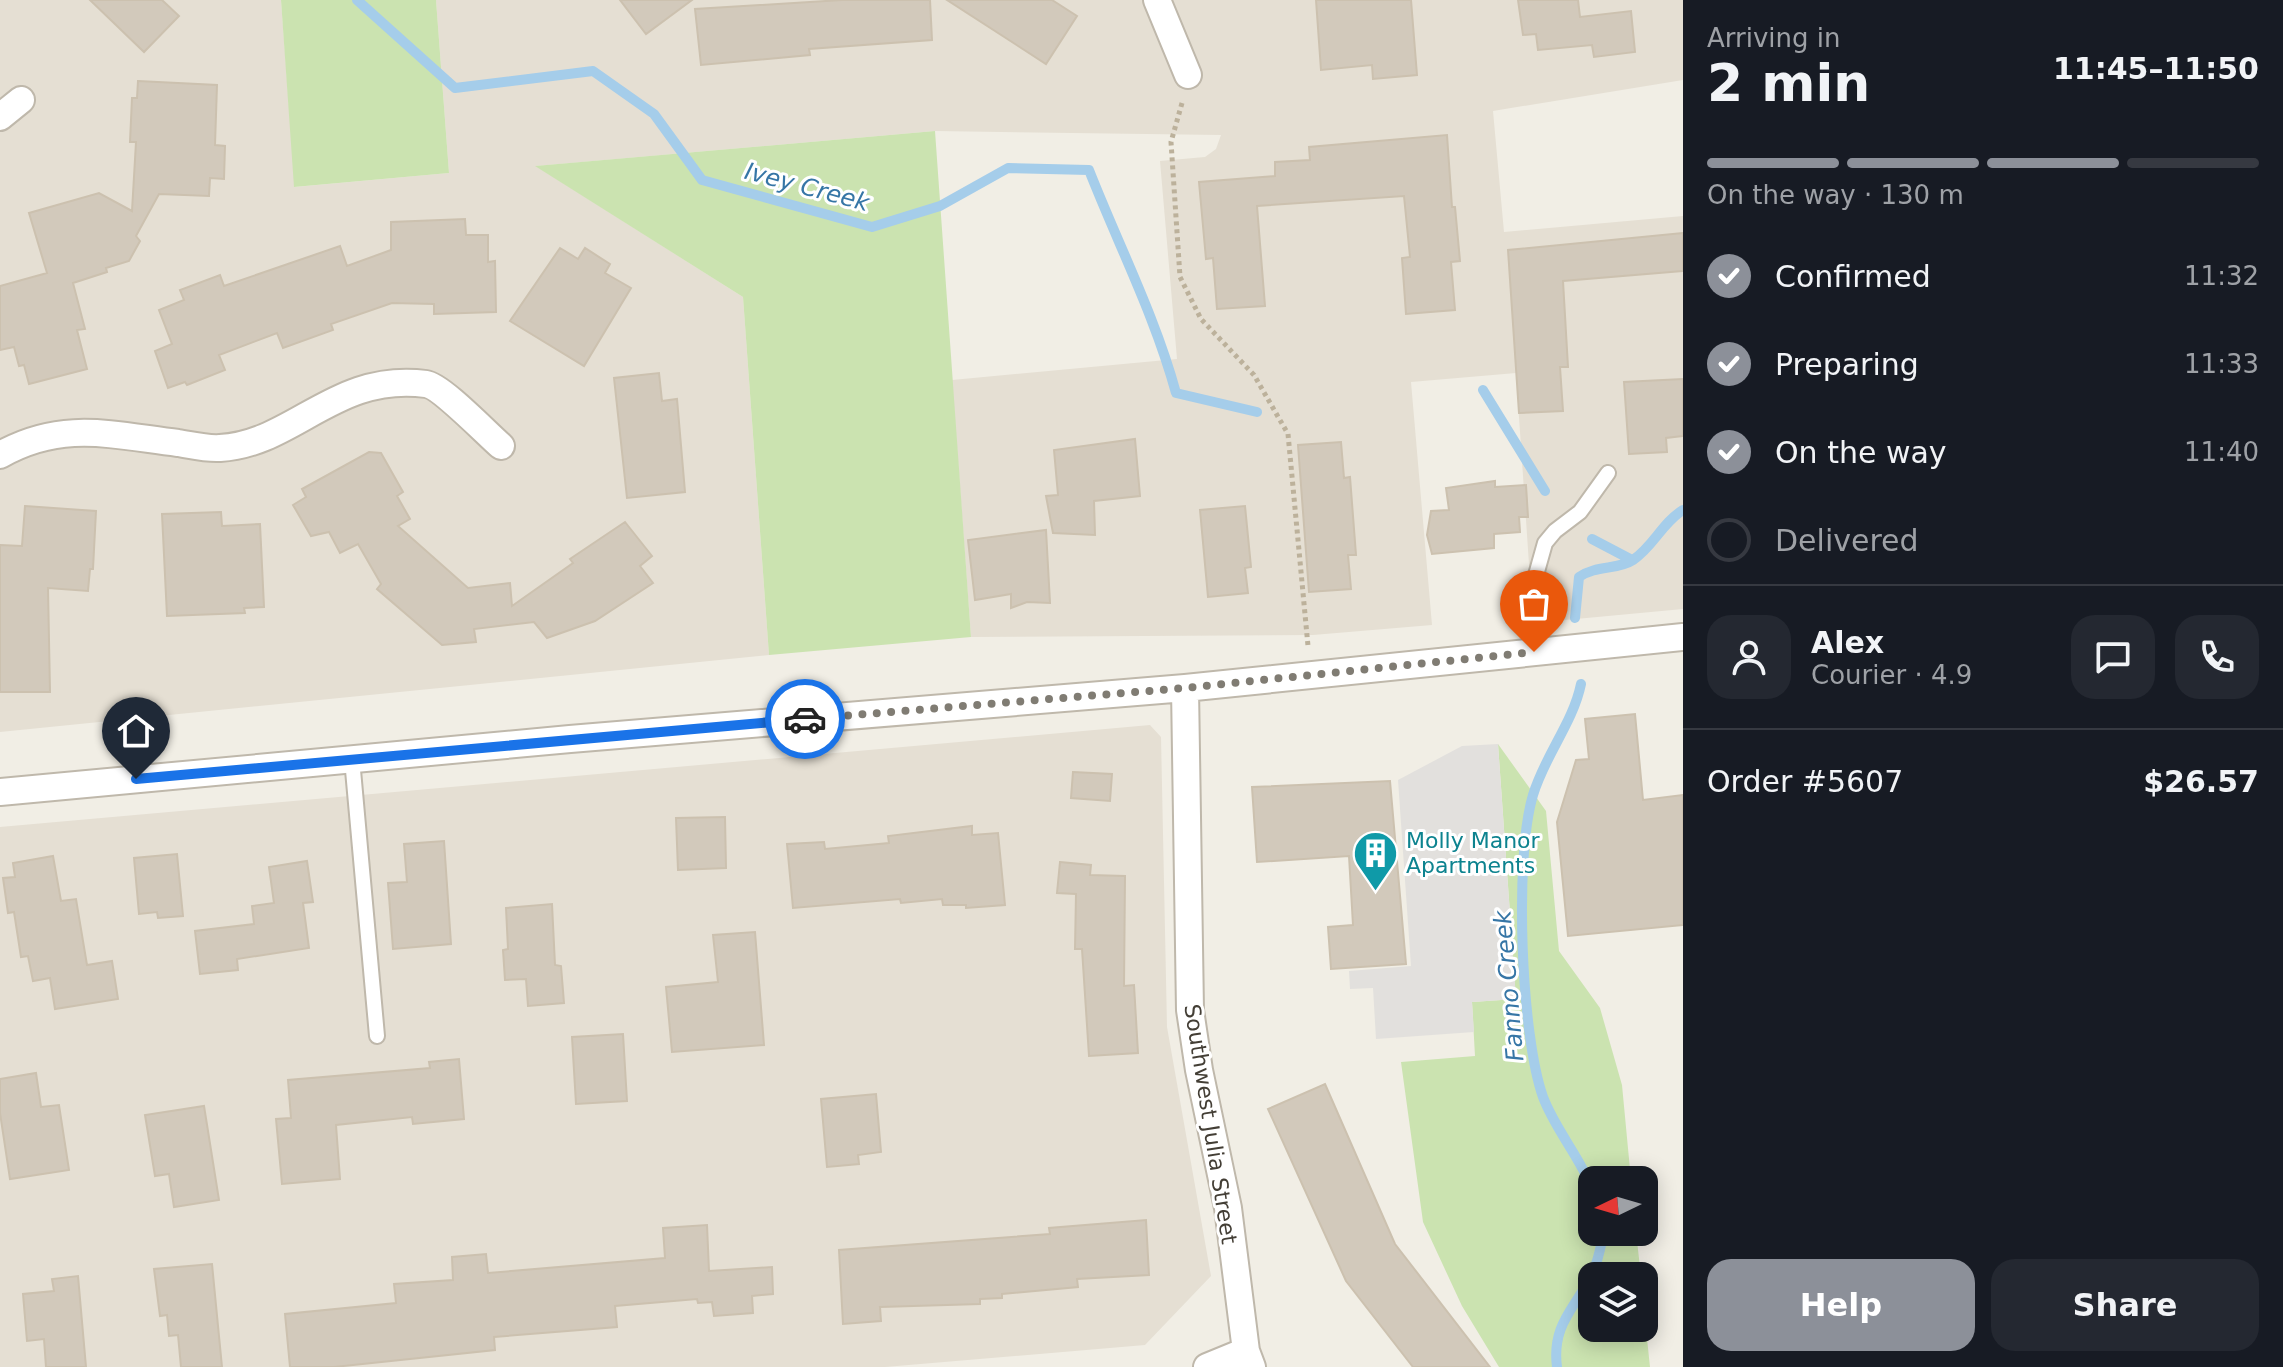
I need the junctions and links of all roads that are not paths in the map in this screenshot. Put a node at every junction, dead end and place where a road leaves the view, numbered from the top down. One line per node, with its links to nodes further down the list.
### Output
1 (1157, 0): 2 (street)
2 (1188, 75)
3 (21, 100): 4 (street)
4 (0, 117)
5 (501, 446): 6 (street)
6 (0, 455)
7 (1608, 473): 9 (lane)
8 (1683, 637): 9 (street)
9 (1534, 652): 10 (street)
10 (1185, 688): 11 (street); 14 (street, Southwest Julia Street)
11 (352, 759): 12 (street); 13 (lane)
12 (0, 792)
13 (377, 1036)
14 (1249, 1359): 15 (street)
15 (1207, 1367)

